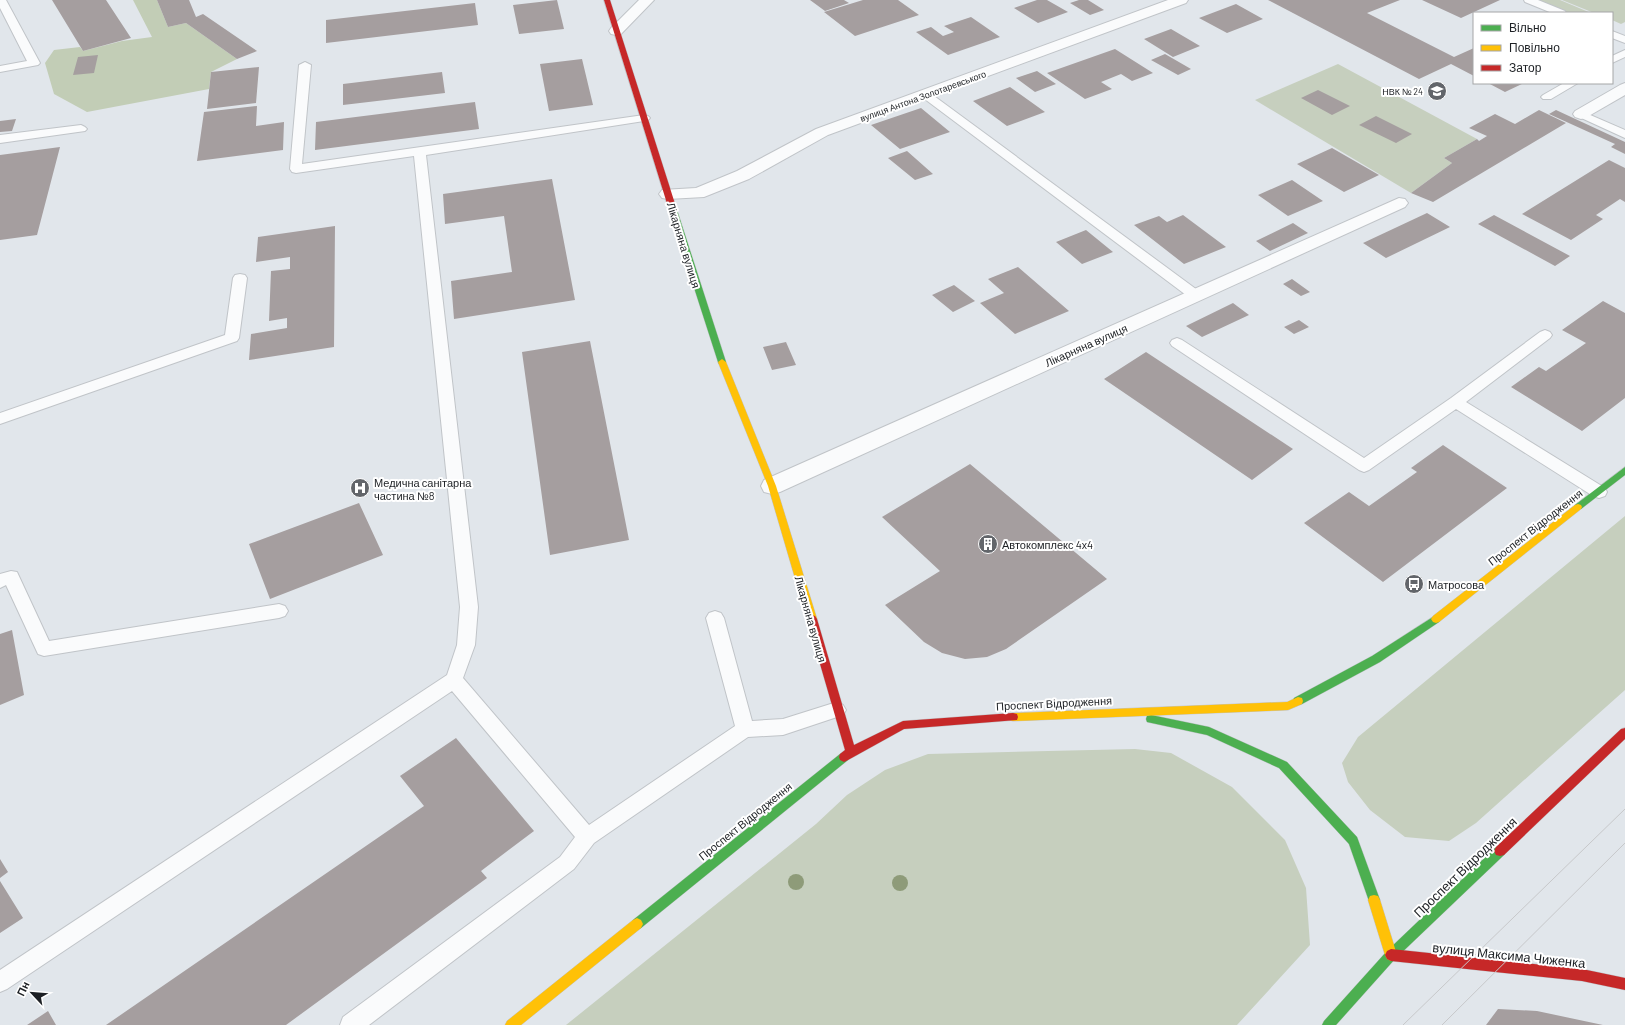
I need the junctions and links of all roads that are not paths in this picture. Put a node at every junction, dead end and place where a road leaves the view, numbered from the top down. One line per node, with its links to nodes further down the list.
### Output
1 (1, 0): 13 (lane)
2 (607, 0): 7 (main road, Лікарняна вулиця)
3 (647, 0): 7 (street)
4 (1181, 0): 16 (street, вулиця Антона Золотаревського)
5 (1530, 0): 6 (lane)
6 (1559, 12)
7 (616, 31): 19 (main road, Лікарняна вулиця)
8 (1613, 34): 9 (lane)
9 (1625, 40)
10 (1625, 53): 11 (lane)
11 (1613, 59)
12 (305, 65): 23 (lane)
13 (0, 69)
14 (1570, 84): 17 (lane)
15 (1625, 88): 18 (street)
16 (926, 95): 24 (street, вулиця Антона Золотаревського); 27 (lane)
17 (1547, 97)
18 (1581, 114): 21 (lane)
19 (644, 118): 23 (lane); 24 (main road, Лікарняна вулиця)
20 (81, 129): 22 (lane)
21 (1625, 134)
22 (0, 139)
23 (420, 152): 38 (lane)
24 (668, 194): 33 (main road, Лікарняна вулиця)
25 (1399, 203): 27 (street, Лікарняна вулиця)
26 (240, 278): 31 (lane)
27 (1196, 295): 33 (street, Лікарняна вулиця)
28 (1545, 335): 30 (lane)
29 (1177, 343): 30 (lane)
30 (1456, 402): 34 (lane)
31 (0, 419)
32 (1625, 470): 34 (main road, Проспект Відродження)
33 (772, 486): 39 (main road, Лікарняна вулиця)
34 (1599, 492): 40 (main road, Проспект Відродження)
35 (0, 581): 36 (lane)
36 (279, 611)
37 (715, 618): 41 (lane)
38 (454, 680): 44 (lane); 46 (lane)
39 (837, 710): 41 (lane); 43 (main road, Лікарняна вулиця)
40 (1115, 712): 43 (main road, Проспект Відродження); 45 (main road)
41 (745, 729): 44 (lane)
42 (1625, 732): 45 (main road, Проспект Відродження)
43 (851, 752): 49 (main road, Проспект Відродження)
44 (587, 837): 48 (lane)
45 (1391, 956): 47 (main road, вулиця Максима Чиженка); 50 (main road, Проспект Відродження)
46 (0, 982)
47 (1625, 984)
48 (351, 1025)
49 (511, 1025)
50 (1328, 1025)

